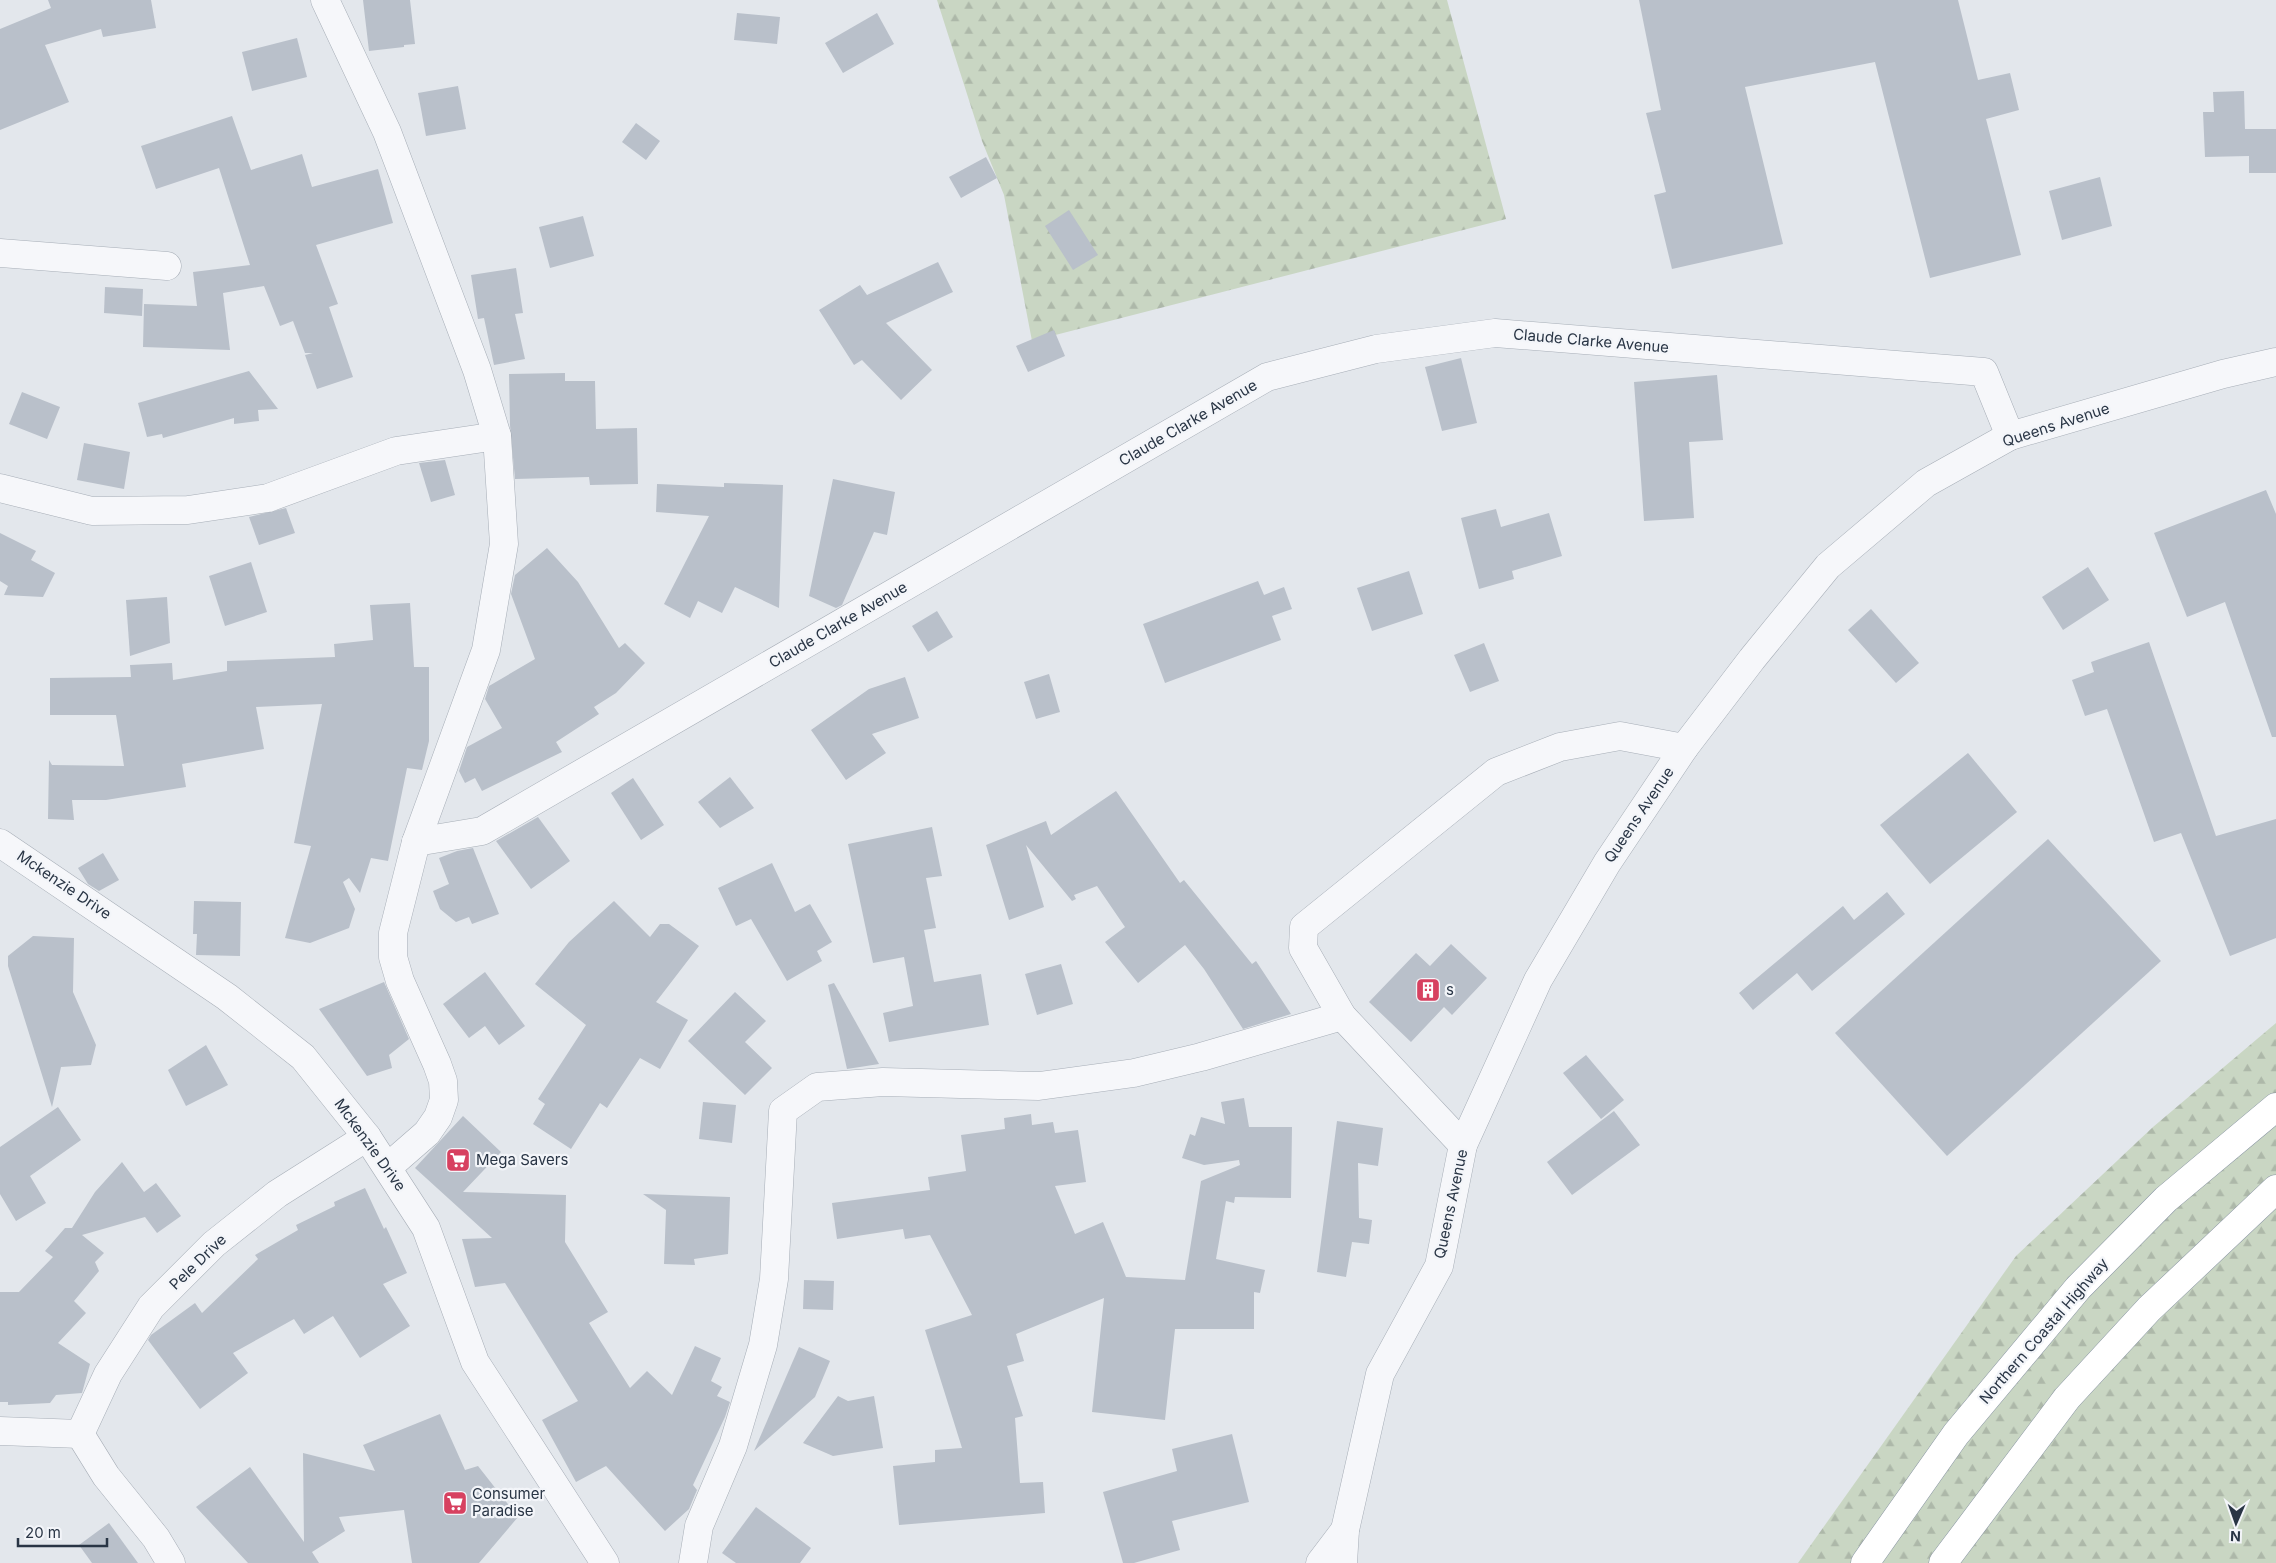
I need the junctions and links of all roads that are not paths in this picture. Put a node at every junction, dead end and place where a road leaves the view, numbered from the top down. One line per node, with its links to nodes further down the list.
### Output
1 (325, 0): 5 (street)
2 (0, 253): 3 (street)
3 (167, 266)
4 (2276, 362): 6 (street, Queens Avenue)
5 (497, 436): 7 (street); 9 (street)
6 (2010, 436): 8 (street, Queens Avenue); 9 (street, Claude Clarke Avenue)
7 (0, 488)
8 (1684, 748): 11 (street); 14 (street, Queens Avenue)
9 (416, 842): 15 (street)
10 (0, 843): 13 (street, Mckenzie Drive)
11 (1342, 1016): 14 (street); 22 (street)
12 (2276, 1107): 25 (highway, Northern Coastal Highway)
13 (367, 1138): 15 (street, Mckenzie Drive); 18 (street, Pele Drive)
14 (1463, 1145): 19 (street, Queens Avenue)
15 (388, 1167): 21 (street, Mckenzie Drive)
16 (2276, 1189): 26 (highway)
17 (0, 1431): 18 (street)
18 (80, 1434): 20 (street)
19 (1345, 1530): 23 (street); 24 (street, Queens Avenue)
20 (171, 1563)
21 (605, 1563)
22 (692, 1563)
23 (1320, 1563)
24 (1343, 1563)
25 (1866, 1563)
26 (1943, 1563)

